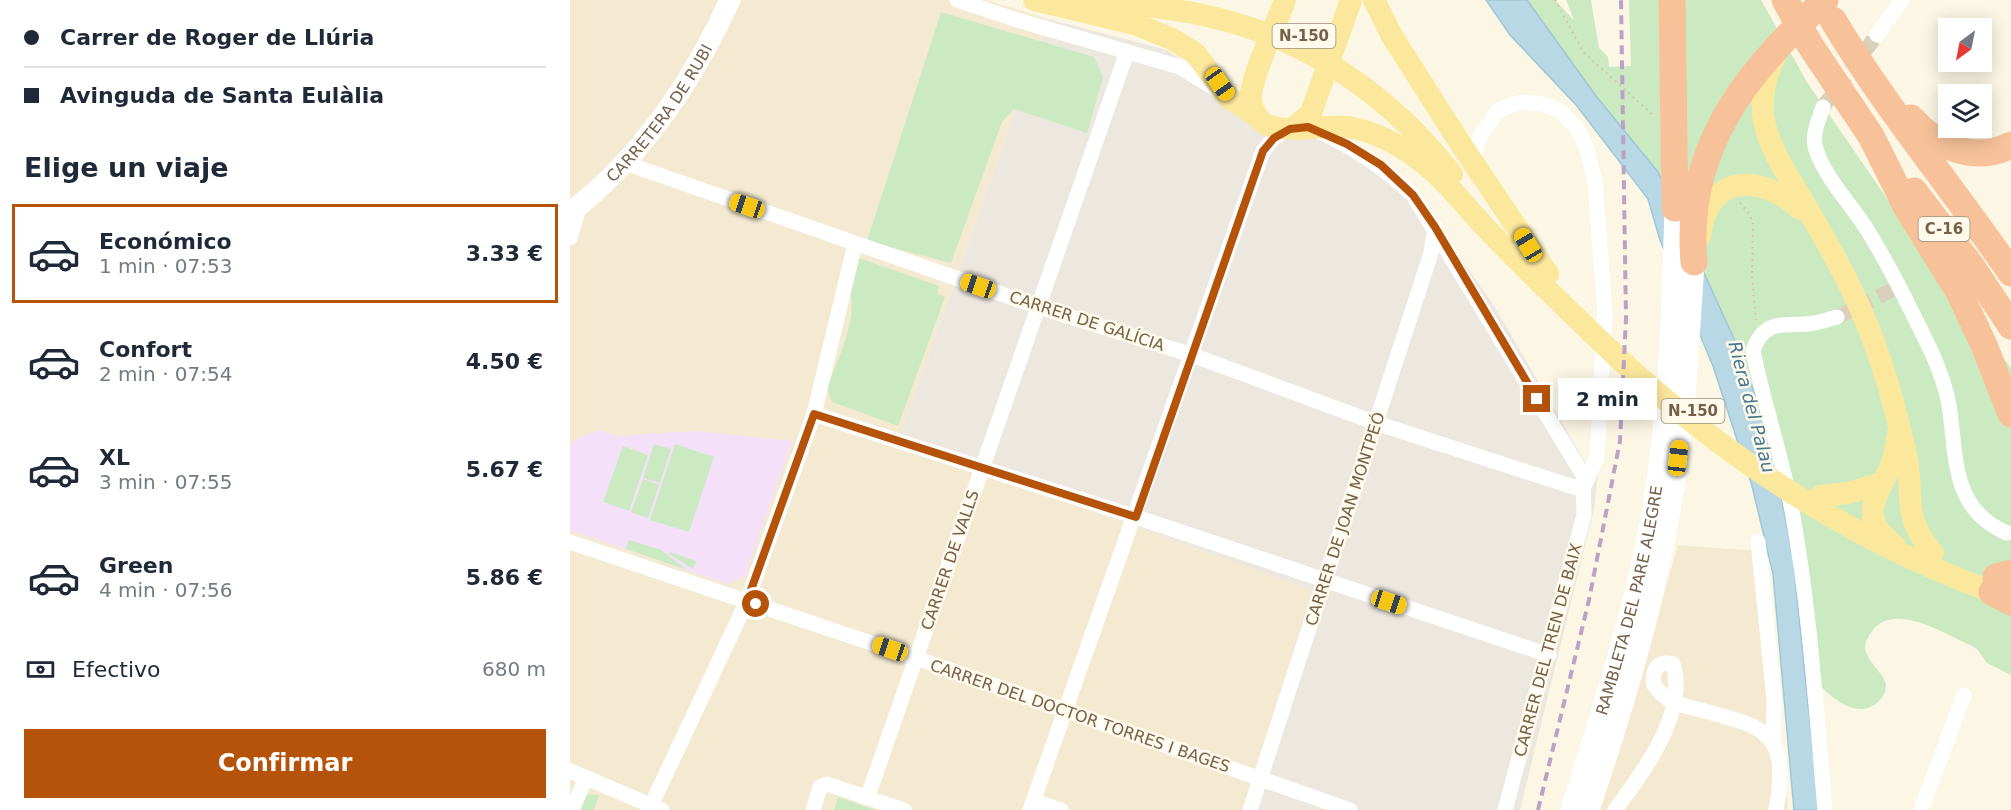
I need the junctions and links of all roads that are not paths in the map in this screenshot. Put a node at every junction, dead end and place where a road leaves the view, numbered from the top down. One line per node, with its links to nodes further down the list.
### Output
1 (730, 0): 27 (main road, CARRETERA DE RUBI)
2 (957, 0): 17 (street)
3 (1034, 0): 19 (main road)
4 (1089, 0): 14 (main road, N-150)
5 (1184, 0): 14 (main road, N-150)
6 (1285, 0): 21 (main road)
7 (1351, 0): 22 (main road)
8 (1374, 0): 26 (main road)
9 (1672, 0): 28 (highway)
10 (1785, 0): 23 (highway, C-16)
11 (1806, 0): 24 (highway)
12 (1902, 0): 15 (street)
13 (1827, 7): 16 (highway); 25 (highway); 36 (highway, C-16)
14 (1238, 18): 18 (main road, N-150)
15 (1877, 35)
16 (1782, 42): 24 (highway); 31 (main road)
17 (1127, 52): 19 (street); 38 (street, CARRER DE VALLS)
18 (1360, 76): 34 (main road, N-150); 37 (main road, N-150)
19 (1229, 98): 21 (main road)
20 (1823, 107): 55 (street)
21 (1257, 116): 22 (main road)
22 (1298, 128): 30 (street); 37 (main road); 42 (street)
23 (1871, 136): 41 (highway, C-16); 44 (highway)
24 (1704, 144): 28 (highway); 35 (highway)
25 (2011, 145)
26 (1472, 160): 34 (main road); 49 (street)
27 (625, 163): 29 (main road, CARRETERA DE RUBI); 33 (street, CARRER DE GALÍCIA)
28 (1675, 208): 35 (main road, RAMBLETA DEL PARE ALEGRE)
29 (575, 209): 32 (street)
30 (1435, 227): 45 (street, CARRER DE JOAN MONTPEÓ); 49 (street)
31 (1817, 228): 35 (main road); 46 (main road)
32 (570, 238)
33 (855, 244): 38 (street, CARRER DE GALÍCIA); 43 (street)
34 (1538, 262): 40 (main road, N-150)
35 (1684, 268): 80 (main road, RAMBLETA DEL PARE ALEGRE); 81 (main road, RAMBLETA DEL PARE ALEGRE)
36 (2011, 273)
37 (1550, 290): 40 (main road, N-150)
38 (1039, 307): 42 (street, CARRER DE GALÍCIA); 47 (street, CARRER DE VALLS)
39 (1837, 317): 84 (street)
40 (1590, 326): 50 (main road, N-150)
41 (2011, 326)
42 (1192, 355): 45 (street, CARRER DE GALÍCIA); 52 (street)
43 (814, 414): 47 (street); 61 (street)
44 (2011, 414)
45 (1376, 423): 49 (street, CARRER DE GALÍCIA); 59 (street, CARRER DE JOAN MONTPEÓ)
46 (1899, 429): 48 (main road); 51 (main road)
47 (982, 467): 52 (street); 63 (street, CARRER DE VALLS)
48 (1881, 483): 50 (main road); 54 (main road)
49 (1583, 490): 62 (street, CARRER DEL TREN DE BAIX)
50 (1810, 494): 53 (main road, N-150); 54 (main road, N-150)
51 (1908, 496): 54 (main road); 58 (main road)
52 (1136, 517): 59 (street); 65 (street)
53 (1836, 519): 54 (main road); 58 (main road, N-150)
54 (1876, 527): 58 (main road)
55 (2007, 533)
56 (1758, 541): 66 (street)
57 (570, 542): 61 (street, CARRER DEL DOCTOR TORRES I BAGES)
58 (1926, 558): 60 (main road, N-150)
59 (1324, 581): 62 (street); 69 (street, CARRER DE JOAN MONTPEÓ)
60 (2005, 588)
61 (747, 601): 63 (street, CARRER DEL DOCTOR TORRES I BAGES); 72 (street)
62 (1549, 655): 79 (street, CARRER DEL TREN DE BAIX)
63 (916, 658): 65 (street, CARRER DEL DOCTOR TORRES I BAGES); 70 (street, CARRER DE VALLS)
64 (1965, 695): 85 (street)
65 (1065, 711): 69 (street, CARRER DEL DOCTOR TORRES I BAGES); 71 (street)
66 (1773, 740): 82 (street); 83 (street)
67 (570, 771): 68 (street)
68 (586, 778): 72 (street); 73 (street)
69 (1260, 778): 77 (street, CARRER DE JOAN MONTPEÓ); 78 (street, CARRER DEL DOCTOR TORRES I BAGES)
70 (868, 796): 74 (street); 75 (street)
71 (1032, 806): 76 (street)
72 (654, 808)
73 (572, 810)
74 (813, 810)
75 (904, 810)
76 (1061, 810)
77 (1250, 810)
78 (1350, 810)
79 (1505, 810)
80 (1570, 810)
81 (1589, 810)
82 (1615, 810)
83 (1776, 810)
84 (1825, 810)
85 (1921, 810)

